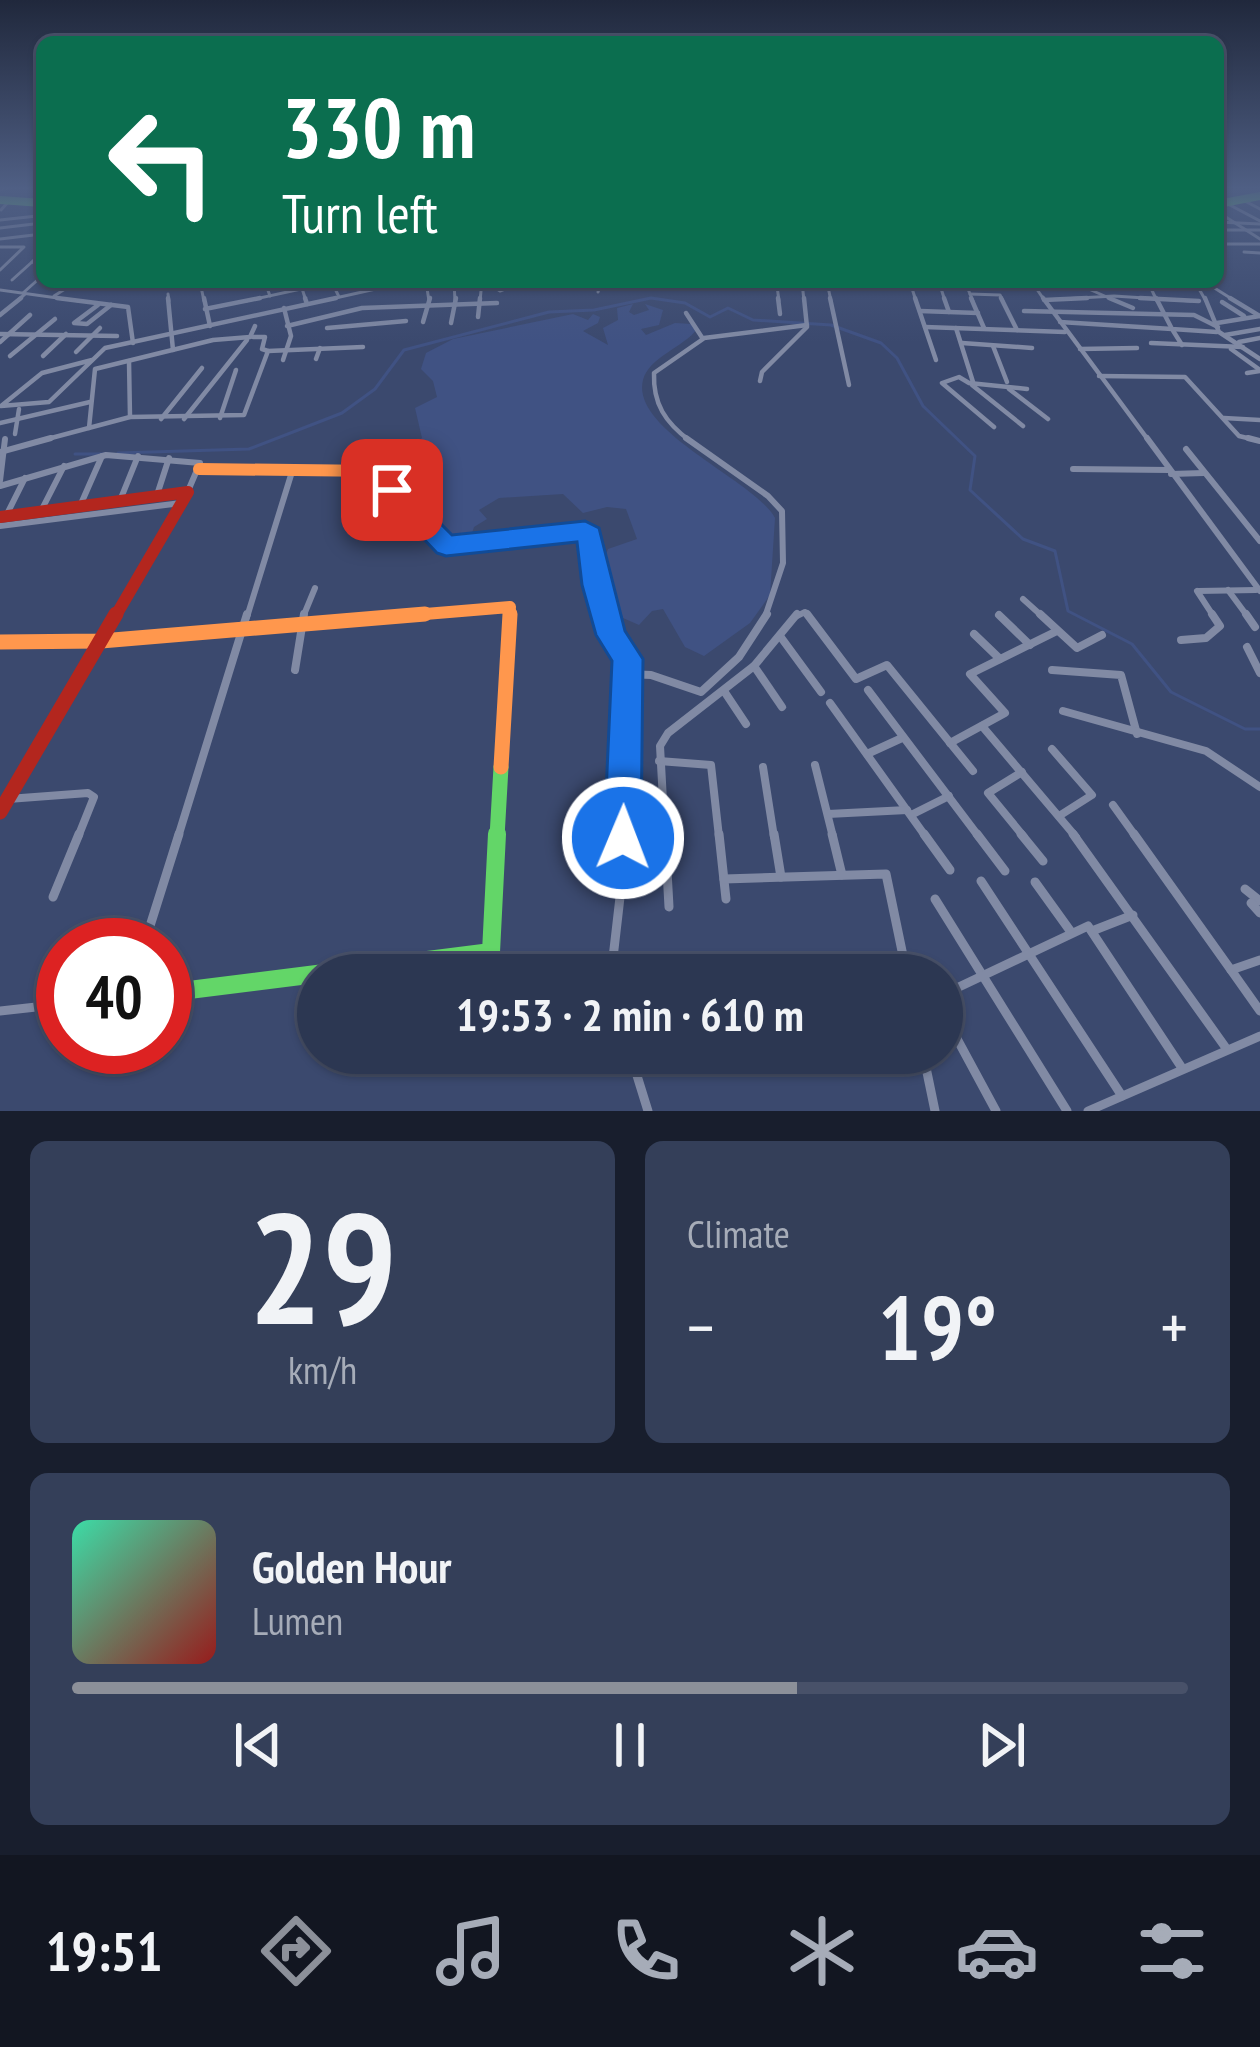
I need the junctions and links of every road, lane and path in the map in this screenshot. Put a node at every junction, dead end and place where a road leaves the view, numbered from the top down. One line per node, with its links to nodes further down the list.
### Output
1 (1260, 242): 2 (street)
2 (1227, 244)
3 (0, 245): 9 (street)
4 (1244, 252): 6 (street)
5 (36, 258): 7 (street)
6 (1259, 258)
7 (32, 262): 8 (street); 10 (street)
8 (36, 262)
9 (0, 270)
10 (12, 280)
11 (36, 282): 37 (street)
12 (66, 288): 42 (street)
13 (201, 288): 57 (street)
14 (268, 288): 41 (street)
15 (295, 288): 41 (street)
16 (302, 288): 52 (street)
17 (335, 288): 43 (street)
18 (378, 288): 34 (street)
19 (428, 288): 54 (street)
20 (454, 288): 53 (street)
21 (599, 288): 36 (street)
22 (777, 288): 67 (street)
23 (803, 288): 75 (street)
24 (829, 288): 143 (street)
25 (912, 288): 59 (street)
26 (941, 288): 62 (street)
27 (967, 288): 40 (street)
28 (1041, 288): 47 (street)
29 (1088, 288): 46 (street)
30 (1150, 288): 44 (street)
31 (1195, 288): 45 (street)
32 (1214, 288): 38 (street)
33 (0, 290): 37 (street)
34 (370, 290): 43 (street)
35 (481, 291): 50 (street)
36 (598, 292)
37 (24, 293): 42 (street); 68 (street)
38 (1222, 293): 45 (street); 48 (street)
39 (168, 294): 98 (street)
40 (970, 294): 65 (street); 93 (street)
41 (270, 296): 57 (street)
42 (52, 297): 108 (street)
43 (339, 297): 52 (street)
44 (1155, 298): 45 (street); 46 (street); 66 (street)
45 (1202, 298): 55 (street)
46 (1106, 299): 47 (street); 63 (street)
47 (1044, 300): 58 (street)
48 (1233, 300): 49 (street); 70 (street)
49 (1222, 302): 55 (street); 73 (street)
50 (480, 303): 51 (street); 53 (street); 71 (street)
51 (497, 303)
52 (307, 304): 56 (street)
53 (454, 304): 54 (street); 78 (street)
54 (428, 305): 61 (street); 76 (street)
55 (1211, 305): 92 (street)
56 (284, 308): 80 (street); 82 (street)
57 (206, 309): 80 (street)
58 (1052, 310): 60 (street); 63 (street); 77 (street)
59 (920, 311): 62 (street); 84 (street)
60 (1024, 311)
61 (346, 312): 82 (street); 83 (street)
62 (949, 312): 65 (street)
63 (1141, 312): 66 (street)
64 (686, 313): 105 (street)
65 (978, 313): 90 (street)
66 (1164, 313): 91 (street); 92 (street)
67 (780, 314)
68 (0, 315)
69 (30, 315): 95 (street)
70 (1260, 316): 73 (street)
71 (478, 317)
72 (55, 319): 96 (street)
73 (1248, 319): 92 (street)
74 (406, 321): 83 (street)
75 (807, 321): 105 (street); 141 (street)
76 (423, 322)
77 (1060, 322): 91 (street); 94 (street)
78 (452, 323)
79 (76, 325): 97 (street)
80 (210, 326): 98 (street)
81 (254, 326): 104 (street)
82 (287, 326): 121 (street)
83 (347, 326): 86 (street)
84 (925, 327): 87 (street); 134 (street)
85 (100, 328): 99 (street)
86 (327, 328)
87 (956, 328): 90 (street); 109 (street)
88 (1260, 328): 92 (street)
89 (238, 329): 103 (street)
90 (984, 329): 93 (street)
91 (1172, 329): 92 (street); 111 (street)
92 (1220, 329): 113 (street)
93 (1018, 331): 94 (street)
94 (1067, 332): 122 (street)
95 (9, 334): 96 (street); 102 (street)
96 (38, 334): 97 (street); 126 (street)
97 (66, 334): 99 (street); 127 (street)
98 (172, 334): 108 (street); 125 (street)
99 (92, 335): 100 (street); 124 (street)
100 (117, 336)
101 (277, 337): 123 (street)
102 (0, 338)
103 (234, 338): 104 (street); 125 (street)
104 (248, 338): 123 (street); 153 (street)
105 (703, 338): 206 (street)
106 (1260, 338): 107 (street)
107 (1250, 340): 113 (street); 114 (street)
108 (133, 343): 132 (street)
109 (962, 343): 112 (street); 142 (street)
110 (1151, 343): 111 (street)
111 (1182, 345): 113 (street)
112 (993, 346): 119 (street); 144 (street)
113 (1233, 346): 131 (street); 138 (street)
114 (1260, 346)
115 (333, 347): 116 (street); 118 (street); 128 (street)
116 (363, 347)
117 (308, 348): 118 (street); 121 (street); 129 (street)
118 (320, 348): 130 (street)
119 (1032, 348)
120 (1137, 348): 122 (street)
121 (289, 349): 123 (street); 133 (street)
122 (1080, 349): 140 (street)
123 (271, 350): 150 (street)
124 (76, 352)
125 (173, 352): 135 (street)
126 (10, 356)
127 (43, 356)
128 (329, 358)
129 (303, 359)
130 (316, 359)
131 (1260, 359)
132 (92, 360): 132 (street)
133 (283, 360)
134 (936, 360)
135 (129, 362): 146 (street); 148 (street)
136 (202, 368): 149 (street)
137 (236, 370): 150 (street)
138 (1260, 370): 139 (street)
139 (1246, 373)
140 (1100, 376): 151 (street); 171 (street)
141 (760, 381)
142 (971, 383): 144 (street); 157 (street); 158 (street)
143 (849, 385)
144 (1007, 385): 145 (street); 154 (street)
145 (1027, 388)
146 (91, 402): 152 (street); 159 (street)
147 (19, 409): 152 (street)
148 (130, 417): 149 (street); 159 (street)
149 (160, 418): 153 (street)
150 (220, 418): 153 (street)
151 (1224, 418): 155 (street); 162 (street)
152 (17, 419): 156 (street); 160 (street)
153 (184, 419)
154 (1048, 419)
155 (1260, 419)
156 (0, 423)
157 (1023, 426)
158 (994, 427)
159 (89, 428): 164 (street)
160 (15, 434)
161 (5, 439): 164 (street)
162 (1260, 441)
163 (1186, 449): 172 (street)
164 (2, 451): 175 (street)
165 (102, 456): 166 (street); 168 (street); 179 (street)
166 (138, 456): 167 (street); 178 (street)
167 (169, 458): 169 (street); 176 (street)
168 (64, 466): 174 (street); 180 (street)
169 (200, 469): 177 (street); 206 (street)
170 (1073, 469): 171 (street)
171 (1170, 472): 172 (street); 186 (street)
172 (1206, 473): 182 (street)
173 (291, 475): 191 (street)
174 (25, 478): 175 (street); 181 (street)
175 (0, 484)
176 (156, 498): 177 (street); 178 (street)
177 (185, 498): 181 (street); 197 (street)
178 (119, 502): 179 (street)
179 (80, 506): 180 (street)
180 (41, 512): 181 (street)
181 (2, 520)
182 (1255, 529): 183 (street)
183 (1260, 541)
184 (315, 588): 189 (street)
185 (1228, 590): 186 (street); 190 (street); 196 (street)
186 (1260, 590)
187 (1023, 599): 192 (street)
188 (999, 615): 199 (street)
189 (301, 622): 191 (street); 203 (street); 260 (street)
190 (1256, 627)
191 (244, 628): 197 (street); 250 (street)
192 (1057, 631): 194 (street); 199 (street)
193 (974, 634): 201 (street)
194 (1102, 635)
195 (781, 636): 202 (street); 209 (street); 217 (street)
196 (1181, 640)
197 (101, 641): 198 (street); 228 (street)
198 (0, 642)
199 (1030, 645): 201 (street)
200 (1247, 647): 205 (street)
201 (1000, 659): 214 (street)
202 (754, 665): 208 (street); 211 (street)
203 (295, 670)
204 (1052, 670): 215 (street)
205 (1260, 673)
206 (627, 674): 239 (street)
207 (868, 690): 216 (street)
208 (724, 691): 213 (street); 220 (street)
209 (821, 692)
210 (830, 703): 219 (street)
211 (782, 706)
212 (1063, 711): 215 (street)
213 (746, 724)
214 (982, 726): 217 (street); 224 (street)
215 (1136, 734): 225 (street)
216 (903, 737): 219 (street); 226 (street)
217 (950, 742): 223 (street)
218 (1052, 749): 231 (street)
219 (867, 754): 229 (street)
220 (659, 761): 237 (street); 238 (street)
221 (815, 765): 230 (street)
222 (763, 767): 236 (street)
223 (973, 771)
224 (1022, 772): 231 (street); 232 (street)
225 (1260, 787)
226 (949, 796): 229 (street); 234 (street)
227 (1113, 805): 257 (street)
228 (4, 806): 243 (street)
229 (909, 813): 230 (street); 233 (street)
230 (828, 814): 235 (street)
231 (1059, 816): 249 (street)
232 (1043, 861)
233 (950, 871)
234 (1006, 871)
235 (842, 875): 236 (street); 255 (street)
236 (781, 877): 238 (street)
237 (666, 878): 239 (street); 247 (street)
238 (724, 879): 245 (street)
239 (622, 880): 254 (street)
240 (981, 881): 253 (street)
241 (1034, 882): 252 (street)
242 (1245, 889): 246 (street)
243 (53, 897)
244 (935, 898): 258 (street)
245 (725, 899)
246 (1256, 902): 248 (street)
247 (669, 907)
248 (1260, 913)
249 (1133, 915): 251 (street); 265 (street)
250 (153, 918)
251 (1092, 931): 252 (street); 267 (street)
252 (1071, 932): 253 (street)
253 (1026, 953): 258 (street); 270 (street)
254 (613, 954)
255 (903, 954)
256 (1260, 960): 257 (street)
257 (1231, 970): 263 (street)
258 (981, 975): 259 (street); 275 (street)
259 (963, 984)
260 (192, 990)
261 (36, 1007): 262 (street)
262 (0, 1011)
263 (1260, 1011)
264 (1260, 1036): 265 (street)
265 (1226, 1048): 267 (street)
266 (963, 1049): 274 (street)
267 (1182, 1068): 270 (street)
268 (637, 1074): 272 (street)
269 (927, 1074): 273 (street)
270 (1122, 1096): 271 (street)
271 (1112, 1106): 276 (street)
272 (648, 1111)
273 (935, 1111)
274 (996, 1111)
275 (1067, 1111)
276 (1088, 1111)

